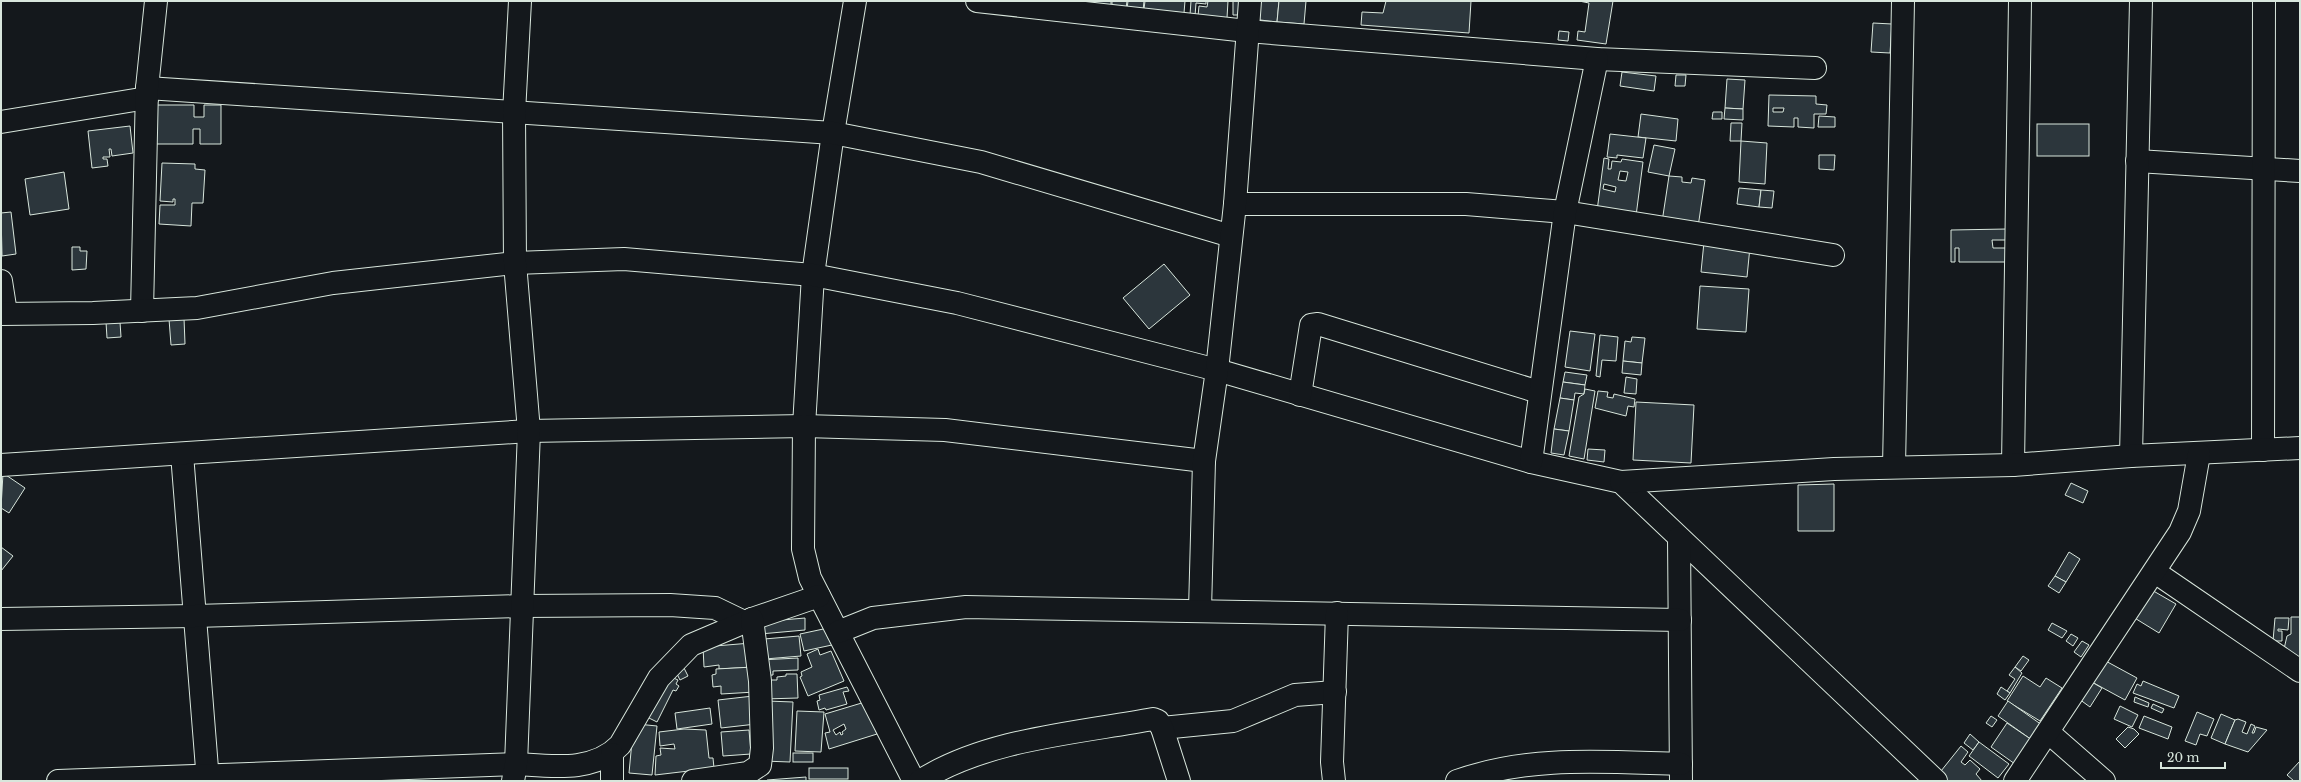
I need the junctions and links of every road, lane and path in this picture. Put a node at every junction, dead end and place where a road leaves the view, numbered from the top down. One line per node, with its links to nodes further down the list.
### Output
1 (156, 1): 13 (street)
2 (520, 1): 14 (street)
3 (855, 1): 16 (street)
4 (977, 1): 10 (street)
5 (1250, 1): 10 (street)
6 (1902, 1): 43 (street)
7 (2020, 1): 42 (street)
8 (2141, 1): 17 (street)
9 (2264, 1): 18 (street)
10 (1247, 31): 11 (street); 20 (street)
11 (1597, 59): 12 (street); 21 (street)
12 (1815, 68)
13 (147, 93): 14 (street); 15 (street); 27 (street)
14 (514, 112): 16 (street); 24 (street)
15 (1, 122)
16 (833, 133): 22 (street); 25 (street)
17 (2138, 161): 18 (street); 38 (street)
18 (2264, 167): 19 (street); 35 (street)
19 (2300, 171)
20 (1235, 204): 21 (street); 22 (street)
21 (1566, 212): 23 (street); 30 (street)
22 (1231, 236): 29 (street)
23 (1833, 255)
24 (515, 263): 25 (street); 27 (street); 33 (street)
25 (813, 275): 29 (street); 32 (street)
26 (1, 281): 28 (street)
27 (142, 311): 28 (street)
28 (4, 314)
29 (1217, 370): 31 (street); 39 (street)
30 (1539, 392): 31 (street); 40 (street)
31 (1300, 395): 40 (street)
32 (804, 426): 33 (street); 39 (street); 47 (street)
33 (529, 431): 36 (street); 48 (street)
34 (2300, 448): 35 (street)
35 (2263, 450): 37 (street)
36 (182, 454): 41 (street); 51 (street)
37 (2199, 454): 38 (street); 46 (street)
38 (2131, 456): 42 (street)
39 (1204, 461): 49 (street)
40 (1532, 462): 44 (street)
41 (1, 465)
42 (2013, 465): 43 (street)
43 (1894, 467): 44 (street)
44 (1621, 482): 45 (street)
45 (1679, 538): 54 (street); 72 (street)
46 (2155, 572): 56 (street); 59 (street)
47 (819, 596): 53 (street); 55 (street)
48 (522, 606): 51 (street); 53 (street); 61 (street)
49 (1200, 610): 50 (street); 55 (street)
50 (1337, 613): 54 (street); 57 (street)
51 (195, 616): 52 (street); 63 (street)
52 (1, 618)
53 (748, 620): 60 (street); 66 (street)
54 (1680, 620): 62 (street)
55 (838, 632): 67 (street)
56 (2300, 671)
57 (1335, 692): 58 (street); 70 (street)
58 (1162, 728): 68 (street); 69 (street)
59 (2048, 732): 73 (street); 74 (street)
60 (612, 754): 61 (street); 65 (street)
61 (514, 772): 63 (street)
62 (1681, 773): 71 (street)
63 (208, 777): 64 (street)
64 (58, 781)
65 (612, 781)
66 (693, 781)
67 (914, 781)
68 (920, 781)
69 (1179, 781)
70 (1334, 781)
71 (1459, 781)
72 (1936, 781)
73 (2015, 781)
74 (2104, 781)

